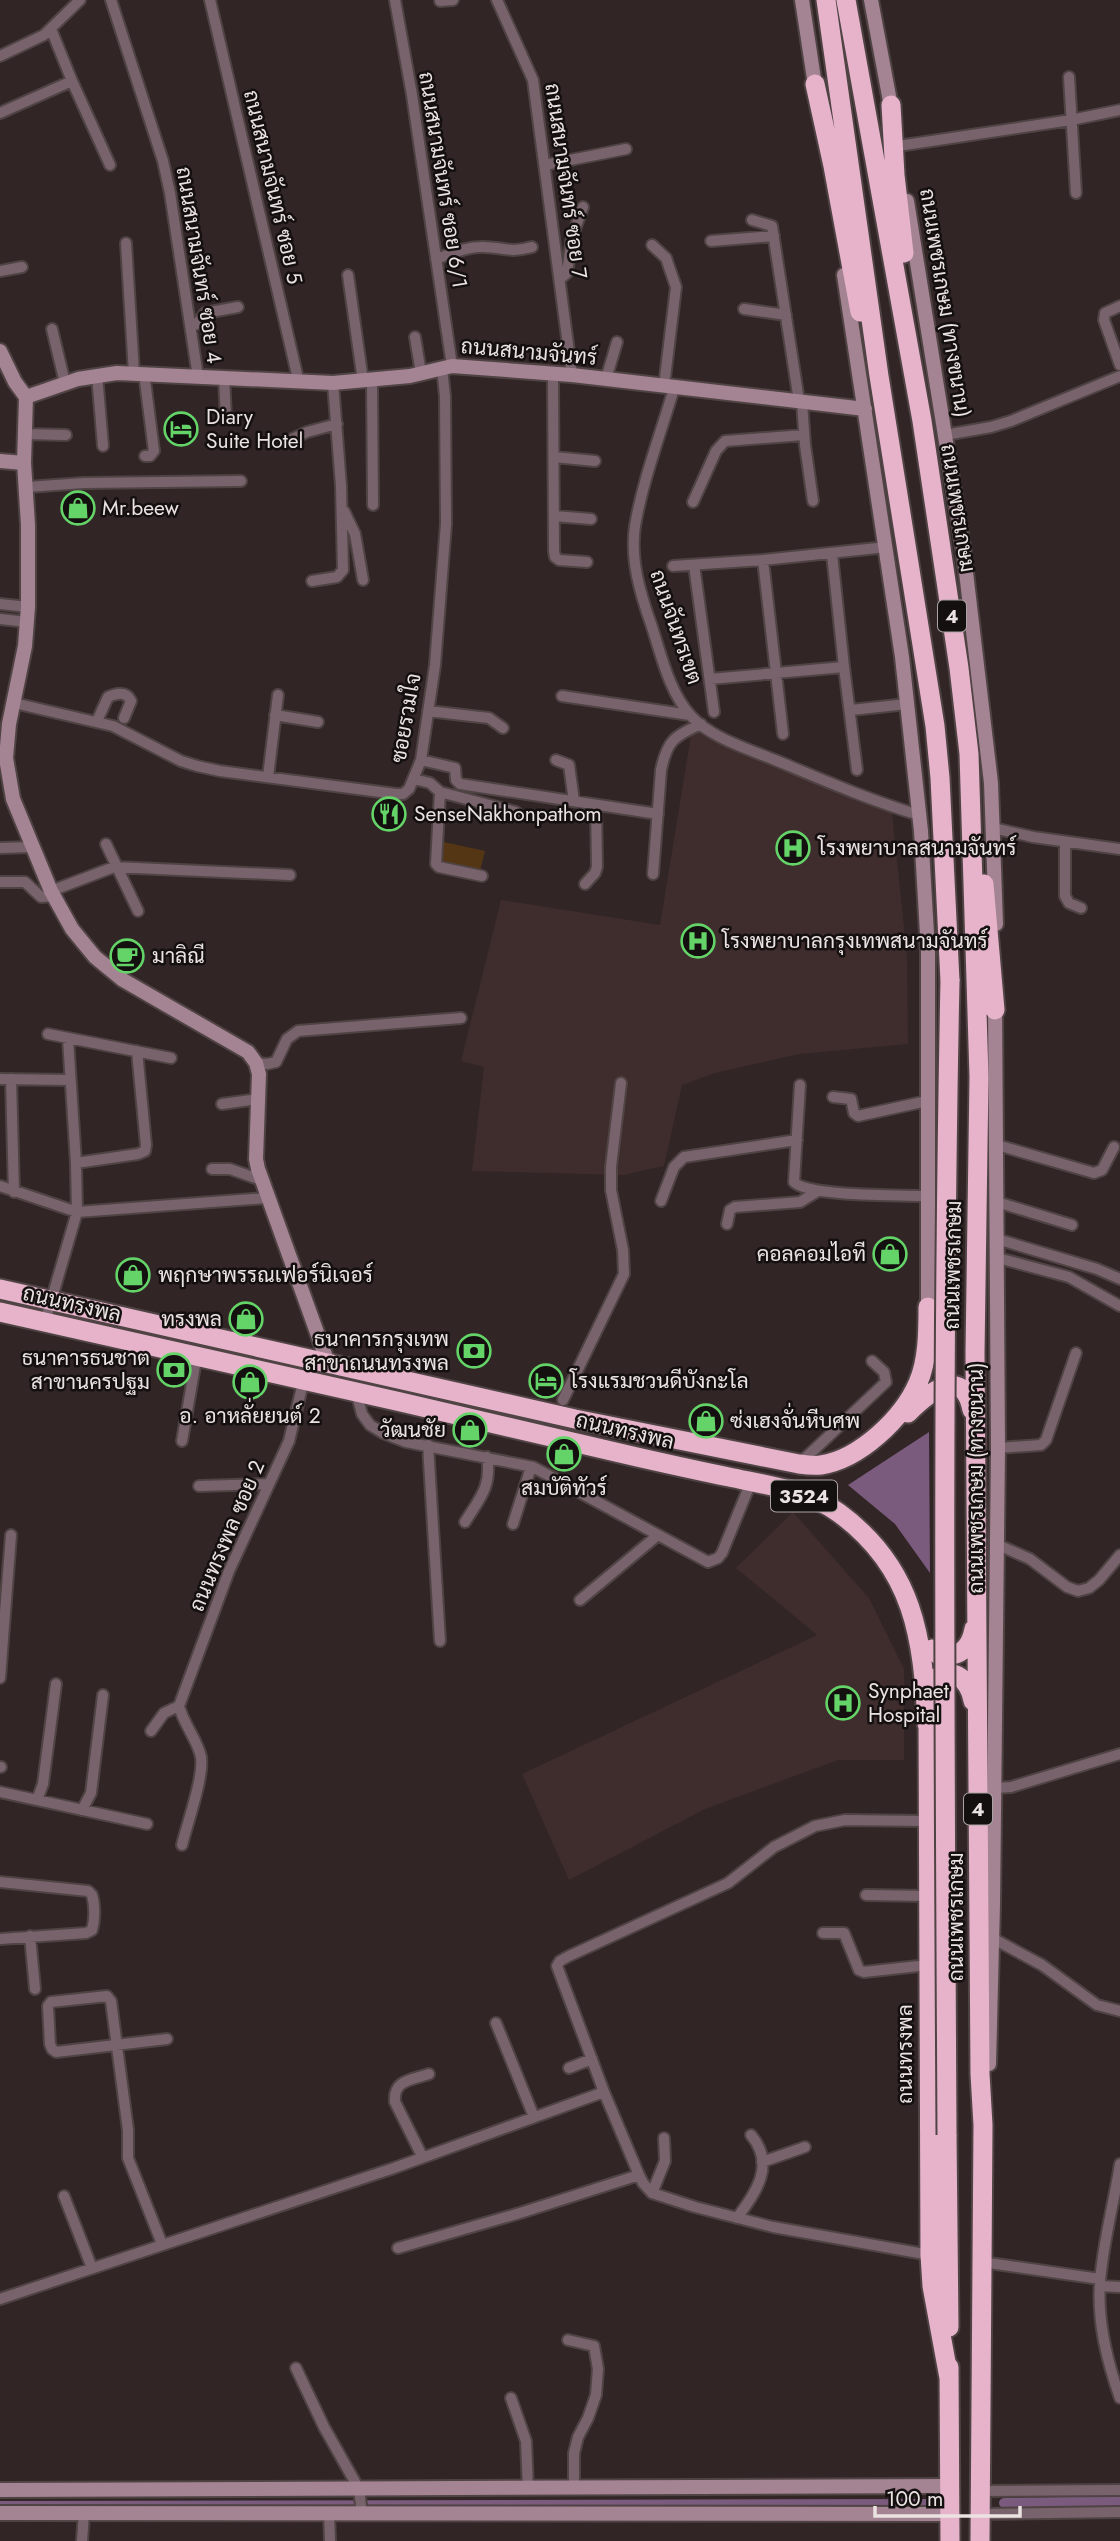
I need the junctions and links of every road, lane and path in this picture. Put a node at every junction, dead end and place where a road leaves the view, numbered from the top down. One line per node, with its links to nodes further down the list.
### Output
1 (80, 0): 12 (street)
2 (111, 0): 42 (street, ถนนสนามจันทร์ ซอย 4)
3 (210, 0): 60 (street, ถนนสนามจันทร์ ซอย 5)
4 (395, 0): 33 (street, ถนนสนามจันทร์ ซอย 6/1)
5 (453, 0): 11 (street)
6 (497, 0): 23 (street, ถนนสนามจันทร์ ซอย 7)
7 (802, 0): 16 (street)
8 (826, 0): 69 (highway, ถนนเพชรเกษม / 4)
9 (846, 0): 63 (highway, ถนนเพชรเกษม / 4)
10 (872, 0): 17 (street, ถนนเพชรเกษม (ทางขนาน) / 4)
11 (440, 1)
12 (51, 29): 13 (street); 15 (street)
13 (0, 56)
14 (1069, 77): 20 (street)
15 (72, 81): 19 (street); 24 (street)
16 (815, 84): 66 (street); 69 (highway)
17 (891, 105): 21 (street, ถนนเพชรเกษม (ทางขนาน) / 4); 63 (highway)
18 (1120, 110): 20 (street)
19 (0, 113)
20 (1071, 120): 21 (street); 25 (street)
21 (898, 146): 73 (street, ถนนเพชรเกษม (ทางขนาน) / 4)
22 (626, 149): 23 (street)
23 (545, 165): 37 (street, ถนนสนามจันทร์ ซอย 7)
24 (110, 166)
25 (1076, 193)
26 (583, 207): 37 (street)
27 (752, 220): 28 (street)
28 (774, 236): 29 (street); 41 (street)
29 (711, 241)
30 (126, 243): 49 (street)
31 (652, 245): 62 (street, ถนนจันทรเขต)
32 (532, 247): 33 (street)
33 (436, 260): 48 (street, ถนนสนามจันทร์ ซอย 6/1)
34 (22, 267): 35 (street)
35 (0, 271)
36 (348, 275): 58 (street)
37 (559, 279): 53 (street, ถนนสนามจันทร์ ซอย 7)
38 (1120, 306): 47 (street)
39 (238, 307): 42 (street)
40 (744, 309): 41 (street)
41 (786, 315): 65 (street)
42 (191, 326): 55 (street, ถนนสนามจันทร์ ซอย 4)
43 (52, 329): 59 (street)
44 (415, 337): 50 (street)
45 (617, 342): 57 (street)
46 (0, 351): 64 (street)
47 (1120, 365)
48 (447, 367): 50 (street, ถนนสนามจันทร์); 52 (street, ถนนสนามจันทร์); 108 (street, ซอยรวมใจ)
49 (139, 373): 51 (street, ถนนสนามจันทร์); 55 (street, ถนนสนามจันทร์); 76 (street)
50 (421, 373): 58 (street, ถนนสนามจันทร์)
51 (97, 375): 59 (street, ถนนสนามจันทร์); 75 (street)
52 (553, 375): 53 (street, ถนนสนามจันทร์); 77 (street)
53 (572, 375): 57 (street, ถนนสนามจันทร์)
54 (1120, 376): 73 (street)
55 (198, 377): 56 (street, ถนนสนามจันทร์)
56 (224, 378): 60 (street, ถนนสนามจันทร์); 67 (street)
57 (606, 379): 62 (street, ถนนสนามจันทร์)
58 (368, 381): 61 (street, ถนนสนามจันทร์); 86 (street)
59 (65, 383): 64 (street, ถนนสนามจันทร์)
60 (299, 383): 61 (street, ถนนสนามจันทร์)
61 (333, 383): 68 (street)
62 (669, 387): 65 (street, ถนนสนามจันทร์); 111 (street, ถนนจันทรเขต)
63 (917, 394): 119 (highway, ถนนเพชรเกษม / 4)
64 (26, 397): 70 (street)
65 (800, 401): 66 (street, ถนนสนามจันทร์); 72 (street)
66 (865, 409): 89 (street)
67 (226, 417)
68 (337, 424): 74 (street); 85 (street)
69 (888, 429): 273 (highway, ถนนเพชรเกษม / 4, bridge)
70 (24, 434): 71 (street); 80 (street)
71 (66, 435)
72 (804, 435): 83 (street); 84 (street)
73 (945, 435): 132 (street, ถนนเพชรเกษม (ทางขนาน) / 4)
74 (288, 441)
75 (103, 446)
76 (145, 456)
77 (554, 457): 79 (street); 87 (street)
78 (0, 461): 80 (street)
79 (594, 461)
80 (24, 463): 82 (street)
81 (241, 481): 82 (street)
82 (27, 486): 98 (street)
83 (813, 501)
84 (693, 502)
85 (342, 505): 95 (street); 96 (street)
86 (373, 505)
87 (554, 516): 88 (street); 92 (street)
88 (591, 519)
89 (887, 547): 90 (street); 106 (street)
90 (832, 554): 91 (street); 100 (street)
91 (763, 560): 93 (street); 101 (street)
92 (587, 562)
93 (694, 565): 94 (street); 102 (street)
94 (673, 566)
95 (363, 580)
96 (312, 581)
97 (0, 604): 98 (street)
98 (28, 614): 99 (street); 105 (street)
99 (0, 619)
100 (844, 667): 101 (street); 107 (street)
101 (774, 674): 102 (street); 118 (street)
102 (710, 679): 109 (street)
103 (278, 695): 110 (street)
104 (562, 696): 111 (street)
105 (14, 703): 113 (street, ซอยรวมใจ); 116 (street)
106 (907, 704): 107 (street); 131 (street)
107 (850, 710): 122 (street)
108 (428, 711): 117 (street); 120 (street, ซอยรวมใจ)
109 (714, 712)
110 (275, 715): 114 (street); 123 (street)
111 (691, 715): 115 (street, ถนนจันทรเขต)
112 (124, 718): 113 (street)
113 (97, 721): 123 (street, ซอยรวมใจ)
114 (318, 722)
115 (701, 724): 130 (street); 131 (street, ถนนจันทรเขต)
116 (4, 728): 126 (street)
117 (503, 728)
118 (783, 734)
119 (969, 754): 147 (highway); 185 (highway, ถนนเพชรเกษม / 4)
120 (421, 760): 124 (street, ซอยรวมใจ); 127 (street)
121 (556, 760): 127 (street)
122 (857, 771)
123 (268, 777): 124 (street, ซอยรวมใจ)
124 (414, 779): 125 (street)
125 (440, 792): 129 (street); 141 (street)
126 (7, 800): 135 (street)
127 (574, 801): 128 (street)
128 (596, 804): 130 (street); 143 (street)
129 (516, 813)
130 (658, 814): 139 (street)
131 (919, 815): 160 (street)
132 (993, 828): 133 (street); 147 (street, ถนนเพชรเกษม (ทางขนาน) / 4)
133 (1065, 842): 137 (street); 145 (street)
134 (106, 844): 138 (street)
135 (32, 846): 136 (street); 144 (street)
136 (0, 848)
137 (1120, 849)
138 (118, 867): 140 (street); 144 (street); 146 (street)
139 (653, 874)
140 (290, 875)
141 (482, 876)
142 (0, 882): 144 (street)
143 (585, 884)
144 (53, 894): 153 (street)
145 (1081, 908)
146 (138, 911)
147 (995, 1010): 163 (street, ถนนเพชรเกษม (ทางขนาน) / 4)
148 (461, 1018): 153 (street)
149 (48, 1034): 150 (street)
150 (68, 1039): 151 (street); 155 (street)
151 (137, 1051): 152 (street); 165 (street)
152 (171, 1058)
153 (256, 1063): 159 (street)
154 (5, 1079): 155 (street); 169 (street)
155 (71, 1080): 165 (street)
156 (621, 1083): 194 (street)
157 (800, 1085): 162 (street)
158 (833, 1097): 160 (street)
159 (258, 1100): 161 (street); 167 (street)
160 (928, 1101): 171 (street)
161 (222, 1104)
162 (797, 1140): 170 (street); 173 (street)
163 (997, 1145): 164 (street); 174 (street, ถนนเพชรเกษม (ทางขนาน) / 4)
164 (1114, 1147)
165 (76, 1163): 175 (street)
166 (212, 1169): 167 (street)
167 (261, 1180): 172 (street)
168 (0, 1186): 169 (street)
169 (14, 1192): 175 (street)
170 (818, 1192): 171 (street); 176 (street)
171 (927, 1196): 184 (street)
172 (267, 1198): 175 (street); 191 (street)
173 (660, 1201)
174 (997, 1202): 177 (street); 178 (street, ถนนเพชรเกษม (ทางขนาน) / 4)
175 (77, 1212): 182 (street)
176 (727, 1224)
177 (1072, 1225)
178 (997, 1239): 179 (street, ถนนเพชรเกษม (ทางขนาน) / 4); 180 (street)
179 (998, 1258): 183 (street); 201 (street, ถนนเพชรเกษม (ทางขนาน) / 4)
180 (1120, 1279)
181 (0, 1289): 182 (highway, ถนนทรงพล / 3524)
182 (51, 1300): 187 (street); 191 (highway, ถนนทรงพล / 3524)
183 (1120, 1306)
184 (928, 1307): 185 (highway); 198 (highway, ถนนทรงพล / 3524)
185 (976, 1311): 200 (highway, ถนนเพชรเกษม / 4)
186 (0, 1312): 187 (highway, ถนนทรงพล / 3524)
187 (45, 1322): 189 (highway, ถนนทรงพล / 3524)
188 (1076, 1353): 201 (street)
189 (197, 1354): 192 (highway, ถนนทรงพล / 3524); 197 (street)
190 (872, 1361): 203 (street)
191 (328, 1363): 195 (highway, ถนนทรงพล / 3524)
192 (304, 1379): 193 (highway, ถนนทรงพล / 3524); 206 (street, ถนนทรงพล ซอย 2)
193 (356, 1392): 196 (highway, ถนนทรงพล / 3524); 199 (street)
194 (563, 1400)
195 (537, 1410): 196 (highway); 203 (highway, ถนนทรงพล / 3524)
196 (533, 1432): 205 (highway, ถนนทรงพล / 3524)
197 (182, 1441)
198 (871, 1441): 200 (highway); 203 (highway, ถนนทรงพล / 3524)
199 (428, 1445): 202 (street); 218 (street)
200 (975, 1445): 216 (highway, ถนนเพชรเกษม / 4)
201 (998, 1448): 212 (street, ถนนเพชรเกษม (ทางขนาน) / 4)
202 (487, 1457): 204 (street); 208 (street)
203 (799, 1464)
204 (531, 1467): 209 (street); 211 (street)
205 (751, 1482): 211 (street); 215 (highway, ถนนทรงพล / 3524)
206 (268, 1485): 207 (street); 222 (street, ถนนทรงพล ซอย 2)
207 (200, 1486)
208 (465, 1522)
209 (513, 1524)
210 (12, 1535): 217 (street)
211 (657, 1535): 214 (street)
212 (996, 1544): 213 (street); 227 (street, ถนนเพชรเกษม (ทางขนาน) / 4)
213 (1120, 1555)
214 (579, 1600)
215 (911, 1607): 216 (highway); 223 (highway, ถนนทรงพล / 3524)
216 (975, 1614): 225 (highway, ถนนเพชรเกษม / 4)
217 (2, 1639): 219 (street)
218 (440, 1641)
219 (0, 1671)
220 (56, 1684): 229 (street)
221 (103, 1695): 230 (street)
222 (179, 1706): 224 (street); 233 (street)
223 (927, 1727): 225 (highway); 231 (highway, ถนนทรงพล)
224 (151, 1731)
225 (978, 1733): 252 (highway, ถนนเพชรเกษม / 4)
226 (1120, 1754): 227 (street)
227 (995, 1788): 239 (street, ถนนเพชรเกษม (ทางขนาน) / 4)
228 (0, 1792): 229 (street)
229 (37, 1800): 230 (street)
230 (82, 1810): 232 (street)
231 (927, 1821): 236 (highway, ถนนทรงพล); 247 (street)
232 (147, 1824)
233 (182, 1844)
234 (0, 1882): 238 (street)
235 (866, 1895): 236 (street)
236 (927, 1896): 241 (highway, ถนนทรงพล)
237 (823, 1934): 241 (street)
238 (30, 1936): 240 (street); 242 (street)
239 (992, 1938): 243 (street); 252 (street, ถนนเพชรเกษม (ทางขนาน) / 4)
240 (0, 1940)
241 (928, 1965): 265 (highway, ถนนทรงพล)
242 (35, 1989)
243 (1119, 2012)
244 (496, 2022): 251 (street)
245 (167, 2039): 246 (street)
246 (117, 2045): 246 (street); 263 (street)
247 (592, 2059): 248 (street); 250 (street)
248 (569, 2068)
249 (429, 2074): 256 (street)
250 (604, 2092): 251 (street); 259 (street)
251 (534, 2117): 256 (street)
252 (983, 2125): 266 (highway, ถนนเพชรเกษม / 4)
253 (751, 2135): 257 (street)
254 (664, 2138): 260 (street)
255 (805, 2147): 257 (street)
256 (422, 2156): 263 (street)
257 (762, 2162): 262 (street)
258 (1119, 2171): 268 (street)
259 (639, 2175): 260 (street); 264 (street)
260 (652, 2193): 262 (street)
261 (64, 2196): 267 (street)
262 (737, 2218): 265 (street)
263 (162, 2244): 267 (street)
264 (398, 2248)
265 (930, 2255): 273 (highway, ถนนทรงพล)
266 (982, 2262): 268 (street); 282 (highway, ถนนเพชรเกษม / 4)
267 (92, 2268): 270 (street)
268 (1100, 2282): 269 (street); 274 (street)
269 (1120, 2287)
270 (0, 2299)
271 (568, 2340): 278 (street)
272 (296, 2368): 283 (street)
273 (949, 2378): 277 (highway, ถนนเพชรเกษม / 4)
274 (1118, 2386): 276 (street)
275 (511, 2398): 279 (street)
276 (1120, 2399)
277 (950, 2486): 278 (street); 289 (highway, ถนนเพชรเกษม / 4)
278 (574, 2488): 279 (street)
279 (528, 2489): 283 (street)
280 (0, 2490): 283 (street)
281 (1120, 2490): 282 (street)
282 (980, 2491): 290 (highway, ถนนเพชรเกษม / 4)
283 (360, 2492): 284 (street)
284 (361, 2512): 288 (street); 289 (street)
285 (1120, 2512): 290 (street)
286 (84, 2513): 287 (street); 288 (street); 291 (street)
287 (0, 2514)
288 (329, 2514): 292 (street)
289 (948, 2514): 293 (highway, ถนนเพชรเกษม / 4)
290 (979, 2514): 294 (highway, ถนนเพชรเกษม / 4)
291 (82, 2541)
292 (330, 2541)
293 (950, 2541)
294 (980, 2541)

